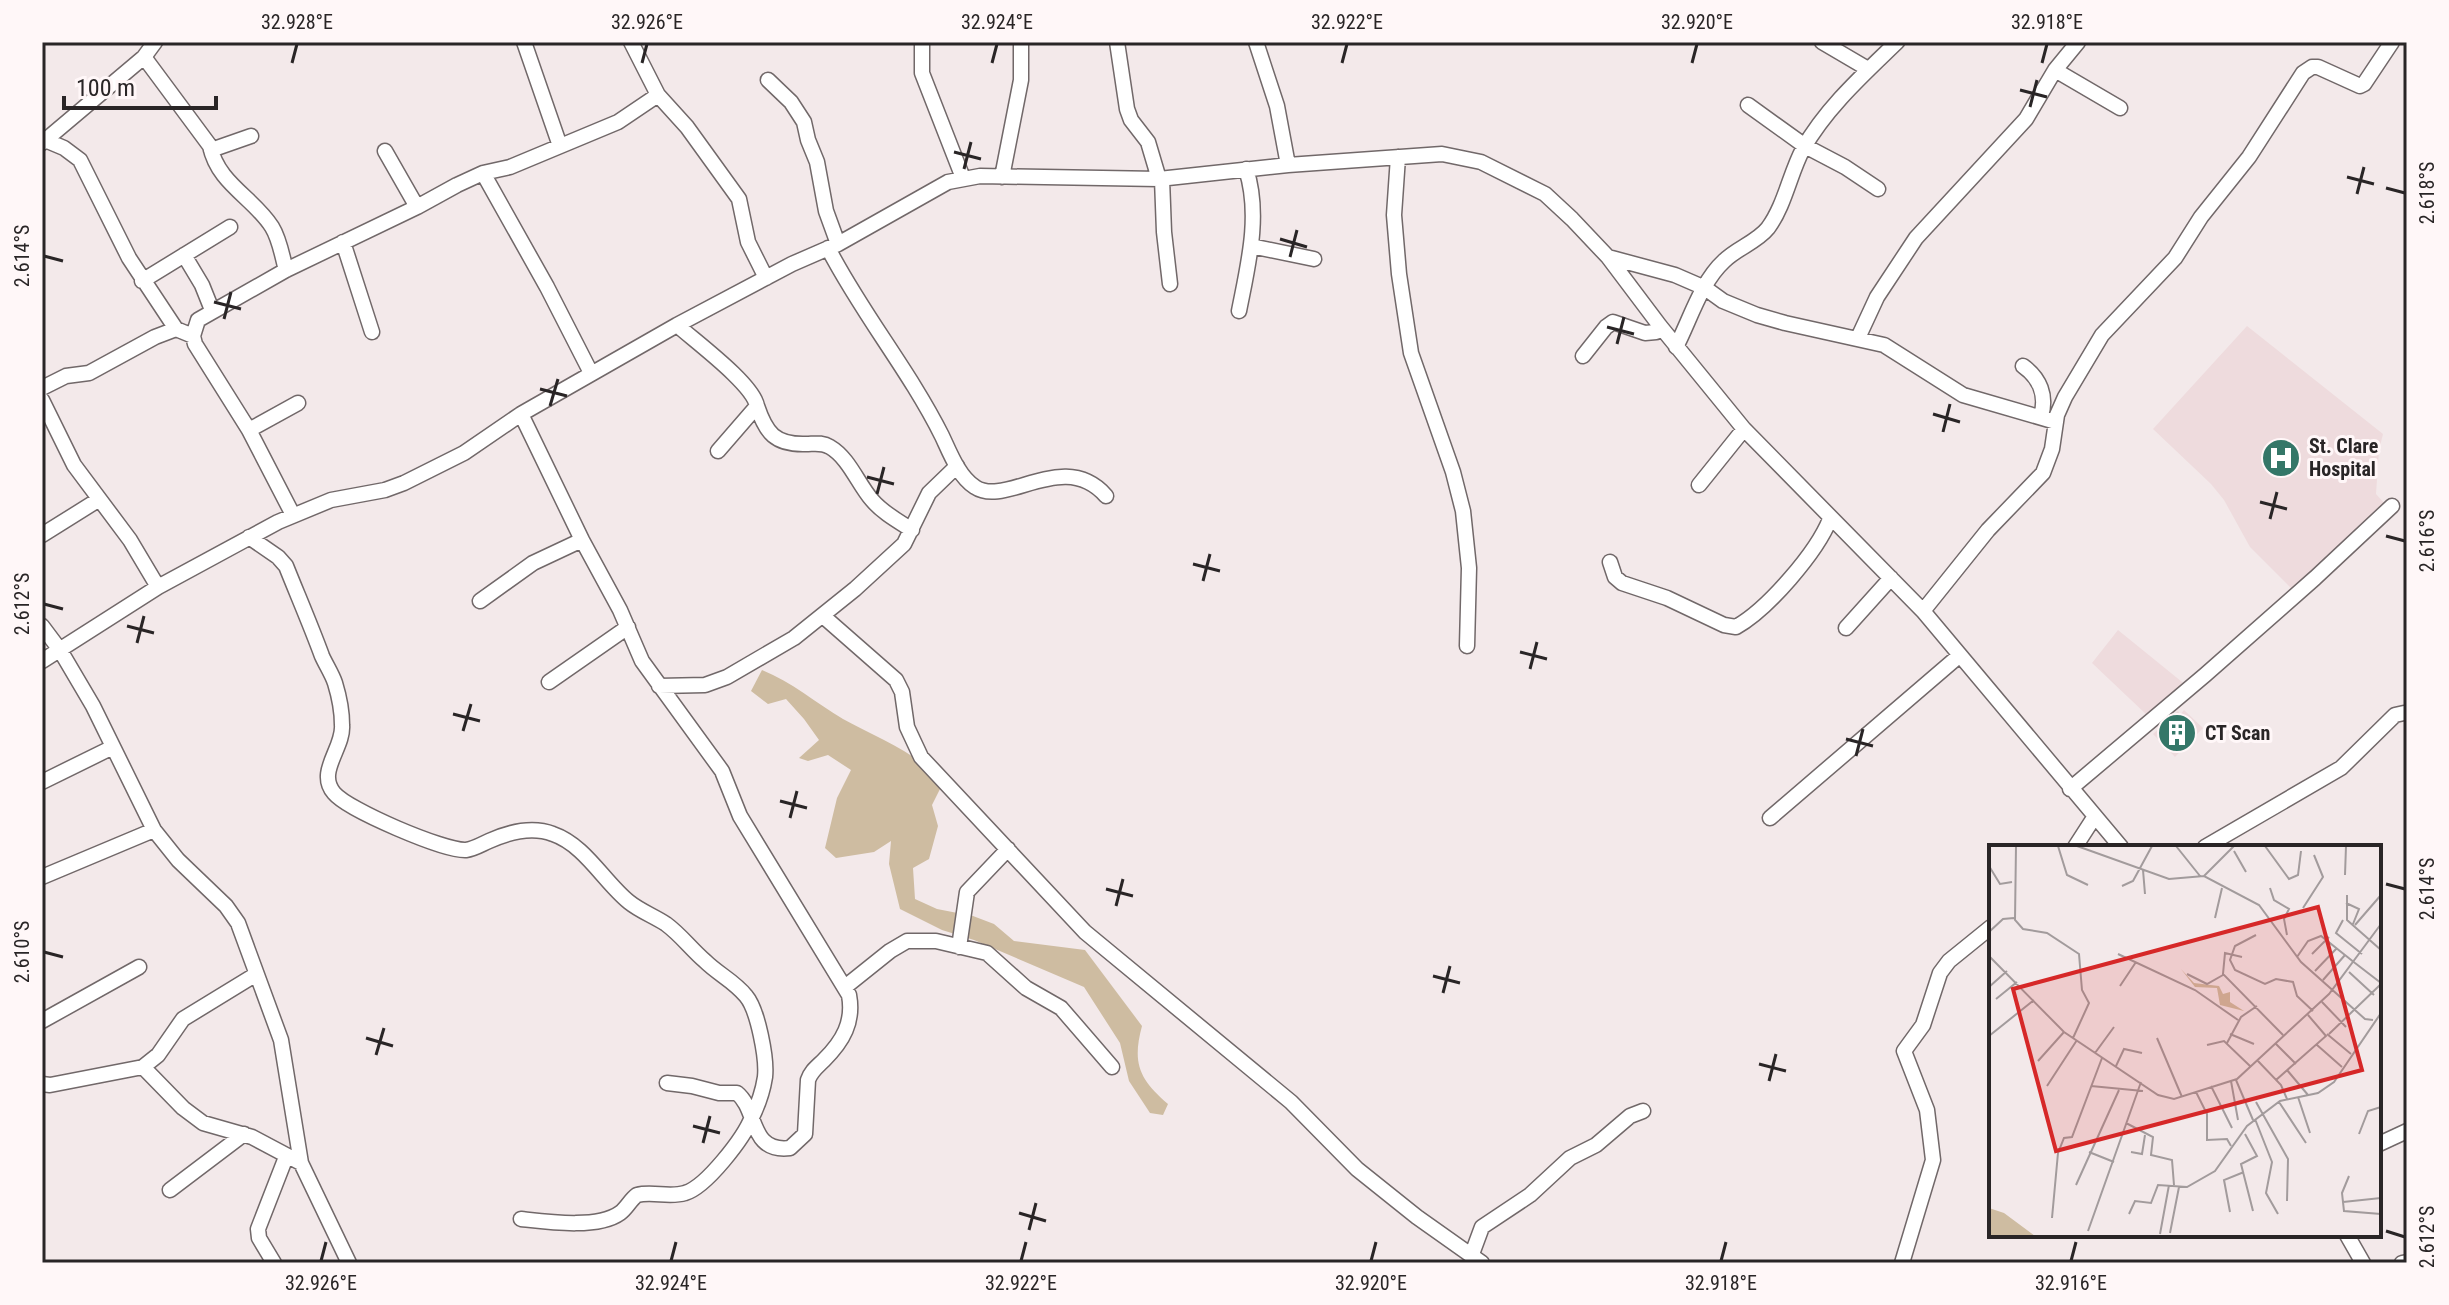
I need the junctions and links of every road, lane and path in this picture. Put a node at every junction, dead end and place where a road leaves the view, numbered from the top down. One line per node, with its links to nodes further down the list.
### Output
1 (155, 42): 12 (street)
2 (524, 42): 21 (street)
3 (631, 42): 16 (street)
4 (922, 42): 30 (street)
5 (1021, 42): 29 (street)
6 (1117, 42): 31 (street)
7 (1256, 42): 26 (street)
8 (1822, 42): 13 (street)
9 (1897, 42): 13 (street)
10 (2078, 42): 14 (street)
11 (2392, 42): 64 (street)
12 (144, 57): 20 (street); 23 (street)
13 (1868, 69): 22 (street)
14 (2055, 70): 18 (street); 53 (street)
15 (768, 80): 36 (street)
16 (658, 95): 21 (street); 42 (street)
17 (1748, 105): 22 (street)
18 (2120, 108)
19 (251, 136): 23 (street)
20 (44, 142): 43 (street)
21 (560, 146): 28 (street)
22 (1805, 146): 32 (street); 45 (street)
23 (211, 150): 41 (street)
24 (385, 151): 33 (street)
25 (1398, 157): 26 (street); 39 (street); 88 (street)
26 (1288, 165): 27 (street)
27 (1246, 169): 31 (street); 37 (street)
28 (483, 173): 33 (street); 57 (street)
29 (1002, 177): 30 (street); 31 (street)
30 (963, 178): 36 (street)
31 (1160, 179): 44 (street)
32 (1878, 189)
33 (417, 207): 35 (street)
34 (230, 227): 38 (street)
35 (343, 242): 41 (street); 51 (street)
36 (833, 246): 42 (street); 68 (street)
37 (1251, 246): 40 (street); 47 (street)
38 (184, 255): 43 (street); 46 (street)
39 (1608, 257): 45 (street); 49 (street)
40 (1314, 259)
41 (286, 270): 46 (street)
42 (766, 278): 48 (street)
43 (142, 281): 50 (street)
44 (1170, 284)
45 (1705, 288): 53 (street); 54 (street)
46 (212, 310): 52 (street)
47 (1239, 311)
48 (677, 325): 57 (street); 61 (street)
49 (1660, 326): 54 (street); 55 (street)
50 (176, 329): 52 (street); 58 (street)
51 (372, 332)
52 (193, 336): 66 (street)
53 (1858, 338): 63 (street)
54 (1676, 347): 65 (street)
55 (1583, 356)
56 (2023, 366): 63 (street)
57 (591, 373): 62 (street)
58 (42, 388)
59 (42, 400): 71 (street)
60 (298, 403): 66 (street)
61 (757, 406): 67 (street); 75 (street)
62 (521, 414): 73 (street); 78 (street)
63 (2041, 416): 64 (street)
64 (2056, 422): 83 (street)
65 (1744, 429): 69 (street); 74 (street)
66 (249, 430): 73 (street)
67 (718, 451)
68 (957, 466): 70 (street); 75 (street)
69 (1699, 485)
70 (1106, 496)
71 (98, 500): 76 (street); 81 (street)
72 (2392, 506): 97 (street)
73 (293, 515): 77 (street)
74 (1830, 519): 79 (street); 80 (street)
75 (912, 530): 84 (street)
76 (42, 535)
77 (249, 537): 81 (street); 117 (street)
78 (582, 540): 82 (street); 86 (street)
79 (1610, 562)
80 (1891, 578): 83 (street); 87 (street)
81 (158, 587): 89 (street)
82 (480, 601)
83 (1923, 611): 90 (street)
84 (823, 616): 93 (street); 104 (street)
85 (42, 626): 89 (street)
86 (628, 627): 92 (street); 93 (street)
87 (1846, 628)
88 (1467, 646)
89 (60, 650): 91 (street); 95 (street)
90 (1960, 655): 97 (street); 99 (street)
91 (42, 661)
92 (549, 682)
93 (659, 686): 110 (street)
94 (2404, 713): 103 (street)
95 (113, 747): 96 (street); 100 (street)
96 (42, 782)
97 (2070, 789): 98 (street)
98 (2095, 816): 101 (street); 102 (street)
99 (1770, 818)
100 (154, 830): 105 (street); 109 (street)
101 (2076, 845)
102 (2119, 845)
103 (2209, 845)
104 (1008, 849): 107 (street); 126 (street)
105 (42, 877)
106 (1989, 929): 129 (street)
107 (959, 947): 110 (street); 113 (street)
108 (139, 967): 111 (street)
109 (255, 975): 112 (street); 122 (street)
110 (845, 987): 117 (street)
111 (42, 1021)
112 (143, 1067): 115 (street); 119 (street)
113 (1112, 1067)
114 (667, 1083): 117 (street)
115 (42, 1084)
116 (1643, 1111): 126 (street)
117 (751, 1120): 124 (street)
118 (2407, 1131): 120 (street)
119 (244, 1134): 121 (street); 123 (street)
120 (2381, 1143)
121 (286, 1157): 122 (street); 127 (street)
122 (301, 1163): 128 (street)
123 (170, 1190)
124 (521, 1219)
125 (2348, 1237): 130 (street)
126 (1477, 1259)
127 (274, 1263)
128 (349, 1263)
129 (1902, 1263)
130 (2363, 1263)

